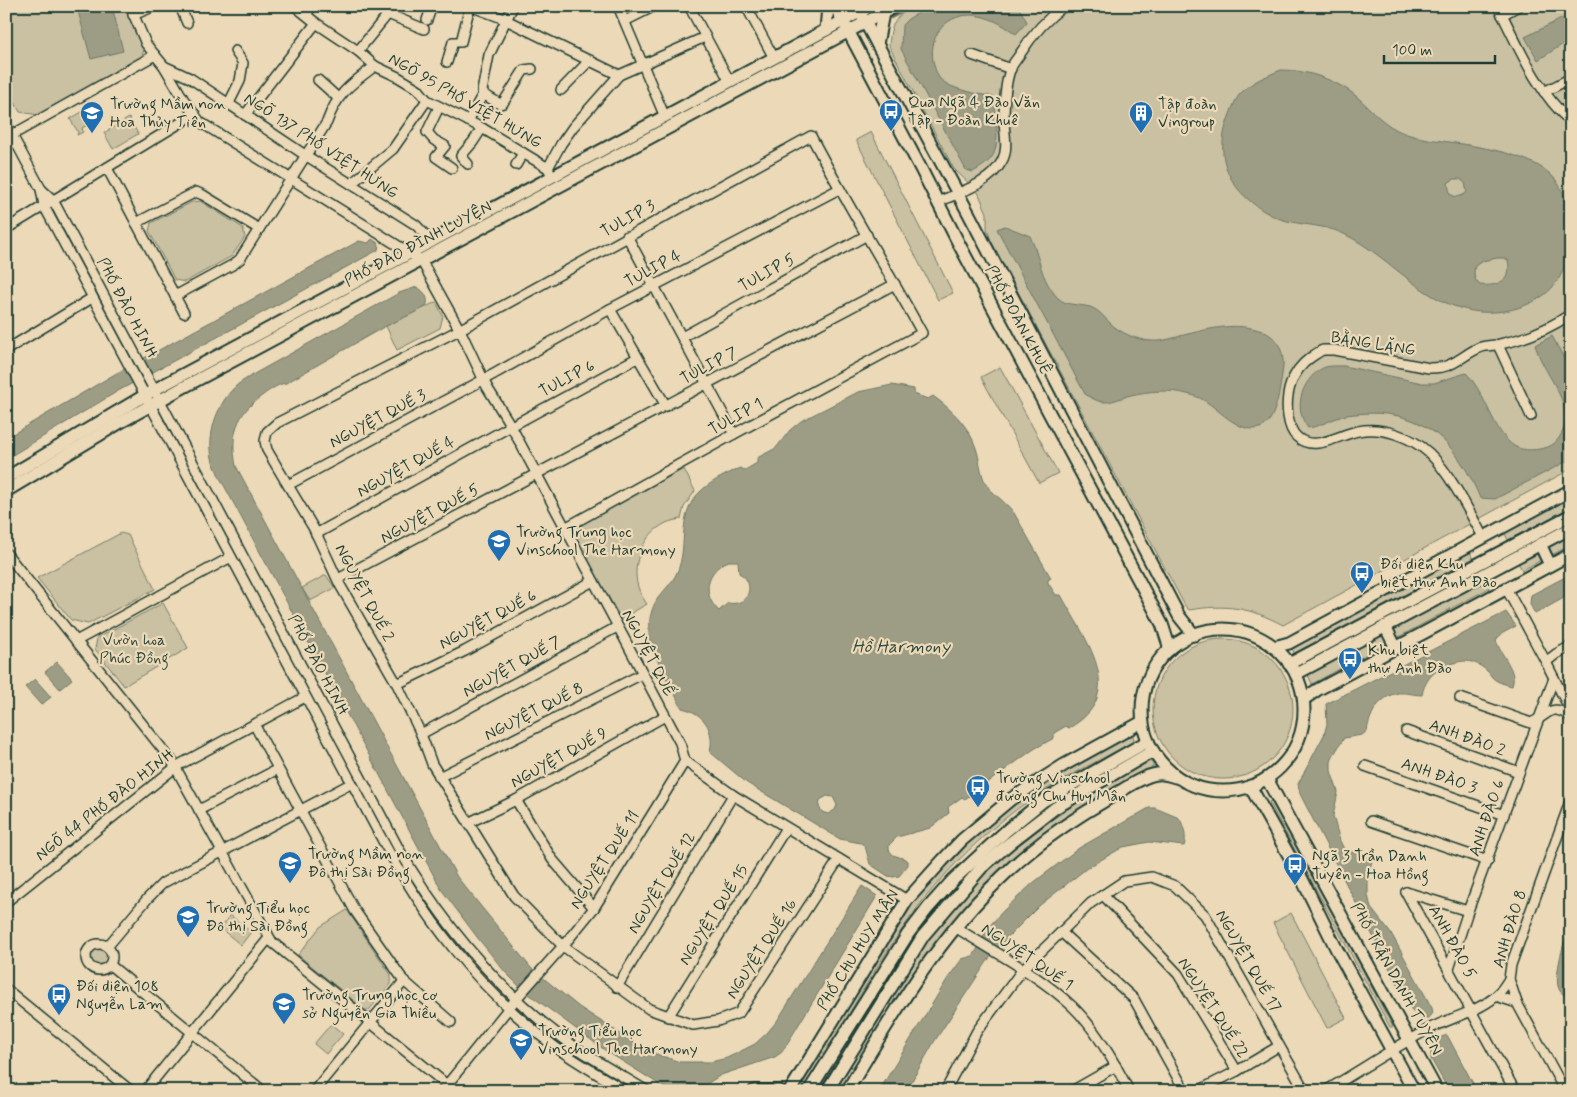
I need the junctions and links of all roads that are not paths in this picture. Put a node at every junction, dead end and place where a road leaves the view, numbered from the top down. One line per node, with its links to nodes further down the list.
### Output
1 (155, 6): 19 (street)
2 (180, 6): 25 (street)
3 (295, 6): 21 (street, NGÕ 95 PHỐ VIỆT HƯNG)
4 (312, 6): 21 (street)
5 (432, 6): 32 (street)
6 (470, 6): 23 (street); 38 (street)
7 (513, 6): 23 (street)
8 (618, 6): 24 (street)
9 (655, 6): 24 (street)
10 (689, 6): 29 (street)
11 (746, 6): 36 (street)
12 (828, 6): 28 (main road)
13 (834, 6): 27 (main road, PHỐ ĐOÀN KHUÊ)
14 (871, 6): 22 (main road)
15 (896, 6): 20 (main road)
16 (1064, 6): 43 (street)
17 (1518, 6): 18 (street)
18 (1500, 10): 51 (street)
19 (132, 11): 34 (street)
20 (883, 13): 22 (main road); 30 (main road)
21 (306, 14): 26 (street, NGÕ 95 PHỐ VIỆT HƯNG)
22 (861, 14): 27 (main road, PHỐ ĐÀO ĐÌNH LUYỆN); 30 (main road, PHỐ ĐOÀN KHUÊ)
23 (505, 20): 37 (street); 52 (street)
24 (625, 21): 39 (street)
25 (187, 23)
26 (316, 23): 32 (street, NGÕ 95 PHỐ VIỆT HƯNG); 58 (street)
27 (845, 27): 28 (main road, PHỐ ĐÀO ĐÌNH LUYỆN); 33 (main road, PHỐ ĐOÀN KHUÊ)
28 (829, 35): 33 (main road); 36 (main road, PHỐ ĐÀO ĐÌNH LUYỆN); 87 (main road, PHỐ ĐÀO ĐÌNH LUYỆN)
29 (705, 37): 39 (street); 48 (street)
30 (877, 44): 76 (main road, PHỐ ĐOÀN KHUÊ)
31 (235, 51): 55 (street)
32 (358, 51): 41 (street, NGÕ 95 PHỐ VIỆT HƯNG)
33 (858, 51): 78 (main road, PHỐ ĐOÀN KHUÊ)
34 (155, 55): 40 (street); 64 (street)
35 (972, 55): 43 (street)
36 (774, 58): 48 (main road, PHỐ ĐÀO ĐÌNH LUYỆN)
37 (590, 60): 45 (street); 50 (street)
38 (447, 62)
39 (642, 65): 45 (street); 59 (street)
40 (164, 66): 44 (street, NGÕ 137 PHỐ VIỆT HƯNG); 49 (street)
41 (375, 66): 53 (street); 54 (street, NGÕ 95 PHỐ VIỆT HƯNG)
42 (532, 69): 52 (street)
43 (1011, 69): 76 (street)
44 (183, 74): 49 (street); 55 (street, NGÕ 137 PHỐ VIỆT HƯNG)
45 (619, 75): 71 (street)
46 (1571, 78): 51 (street)
47 (318, 80): 53 (street)
48 (730, 82): 59 (main road, PHỐ ĐÀO ĐÌNH LUYỆN)
49 (175, 85): 57 (street)
50 (561, 90)
51 (1544, 92): 61 (street)
52 (483, 94): 60 (street)
53 (338, 98): 66 (street)
54 (427, 100): 56 (street, NGÕ 95 PHỐ VIỆT HƯNG); 73 (street)
55 (228, 103): 58 (street, NGÕ 137 PHỐ VIỆT HƯNG)
56 (439, 107): 60 (street, NGÕ 95 PHỐ VIỆT HƯNG); 70 (street)
57 (195, 114): 69 (street); 72 (street)
58 (245, 115): 66 (street, NGÕ 137 PHỐ VIỆT HƯNG)
59 (665, 117): 71 (main road, PHỐ ĐÀO ĐÌNH LUYỆN)
60 (468, 121): 63 (street, NGÕ 95 PHỐ VIỆT HƯNG)
61 (1571, 122)
62 (6, 124): 64 (street, PHỐ ĐÀO HINH)
63 (482, 128): 65 (street, NGÕ 95 PHỐ VIỆT HƯNG); 67 (street)
64 (12, 135): 74 (street, PHỐ ĐÀO HINH)
65 (523, 153): 68 (street); 71 (street, NGÕ 95 PHỐ VIỆT HƯNG)
66 (305, 155): 72 (street); 73 (street, NGÕ 137 PHỐ VIỆT HƯNG)
67 (468, 164)
68 (516, 165)
69 (106, 168): 77 (street); 80 (street)
70 (452, 168)
71 (550, 172): 85 (main road, PHỐ ĐÀO ĐÌNH LUYỆN)
72 (290, 178): 82 (street); 86 (street)
73 (351, 184): 85 (street, NGÕ 137 PHỐ VIỆT HƯNG)
74 (41, 189): 77 (street, PHỐ ĐÀO HINH); 79 (street, PHỐ ĐÀO HINH)
75 (839, 189): 83 (street); 84 (street, TULIP 3); 89 (street, TULIP 4)
76 (958, 193): 78 (street); 130 (main road, PHỐ ĐOÀN KHUÊ)
77 (53, 200): 79 (street); 102 (street, PHỐ ĐÀO HINH)
78 (938, 202): 135 (main road, PHỐ ĐOÀN KHUÊ)
79 (44, 206): 81 (street); 91 (street, PHỐ ĐÀO HINH)
80 (136, 223): 82 (street); 90 (street)
81 (6, 229)
82 (259, 229): 90 (street)
83 (867, 235): 88 (street); 96 (street, TULIP 5)
84 (627, 236): 89 (street); 95 (street, TULIP 3)
85 (432, 242): 86 (main road, PHỐ ĐÀO ĐÌNH LUYỆN)
86 (410, 253): 87 (street); 102 (main road, PHỐ ĐÀO ĐÌNH LUYỆN)
87 (421, 260): 95 (street, NGUYỆT QUẾ); 102 (main road, PHỐ ĐÀO ĐÌNH LUYỆN)
88 (895, 284): 101 (street, TULIP 7); 106 (street, TULIP 1)
89 (654, 286): 92 (street, TULIP 4); 96 (street)
90 (175, 296): 93 (street)
91 (92, 298): 98 (street); 102 (street, PHỐ ĐÀO HINH)
92 (610, 309): 99 (street); 100 (street, TULIP 4)
93 (184, 313)
94 (1571, 314): 97 (street, BẰNG LĂNG)
95 (459, 330): 100 (street, NGUYỆT QUẾ); 109 (street, NGUYỆT QUẾ 2)
96 (682, 337): 101 (street)
97 (1498, 345): 104 (street); 117 (street, BẰNG LĂNG)
98 (6, 350)
99 (637, 358): 103 (street); 105 (street, TULIP 6)
100 (483, 380): 105 (street, NGUYỆT QUẾ); 109 (street, NGUYỆT QUẾ 3)
101 (708, 384): 103 (street, TULIP 7); 106 (street)
102 (152, 398): 108 (main road, PHỐ ĐÀO ĐÌNH LUYỆN); 111 (main road, PHỐ ĐÀO ĐÌNH LUYỆN); 121 (street, PHỐ ĐÀO HINH); 192 (street, PHỐ ĐÀO HINH)
103 (666, 406): 107 (street, TULIP 7)
104 (1531, 416)
105 (511, 426): 107 (street, NGUYỆT QUẾ); 116 (street, NGUYỆT QUẾ 4)
106 (734, 434): 114 (street, TULIP 1)
107 (536, 475): 114 (street, NGUYỆT QUẾ); 124 (street, NGUYỆT QUẾ 5)
108 (6, 478)
109 (288, 485): 116 (street, NGUYỆT QUẾ 2)
110 (1571, 490): 112 (main road)
111 (6, 491)
112 (1550, 501): 113 (main road); 117 (main road)
113 (1566, 518): 127 (main road)
114 (565, 528): 125 (street, NGUYỆT QUẾ)
115 (1571, 528): 118 (main road)
116 (316, 534): 124 (street, NGUYỆT QUẾ 2)
117 (1483, 537): 123 (main road)
118 (1540, 544): 122 (main road); 127 (main road)
119 (6, 553): 131 (street)
120 (1571, 554): 122 (main road)
121 (231, 558): 131 (street); 141 (street, PHỐ ĐÀO HINH)
122 (1550, 565): 126 (main road)
123 (1415, 574): 127 (main road); 133 (main road)
124 (338, 580): 140 (street, NGUYỆT QUẾ 2)
125 (593, 581): 129 (street, NGUYỆT QUẾ); 140 (street, NGUYỆT QUẾ 6)
126 (1506, 588): 134 (main road); 136 (street)
127 (1429, 596): 128 (main road); 137 (main road)
128 (1385, 626): 134 (main road); 137 (main road)
129 (617, 627): 138 (street, NGUYỆT QUẾ); 151 (street, NGUYỆT QUẾ 7)
130 (1194, 634): 133 (main road); 135 (main road)
131 (76, 641): 154 (street)
132 (1571, 646): 136 (street)
133 (1274, 647): 137 (main road)
134 (1396, 648): 143 (main road)
135 (1170, 649): 148 (main road)
136 (1546, 662): 139 (street)
137 (1292, 669): 143 (main road)
138 (642, 674): 145 (street, NGUYỆT QUẾ); 158 (street, NGUYỆT QUẾ 8)
139 (1554, 678): 144 (street); 147 (street, ANH ĐÀO 6)
140 (397, 684): 151 (street, NGUYỆT QUẾ 2)
141 (306, 697): 149 (street, NGÕ 44 PHỐ ĐÀO HINH); 161 (street, PHỐ ĐÀO HINH)
142 (1460, 698): 147 (street)
143 (1304, 699): 160 (main road)
144 (1571, 711)
145 (665, 716): 153 (street, NGUYỆT QUẾ); 165 (street, NGUYỆT QUẾ 9)
146 (1571, 717): 147 (street)
147 (1538, 720): 157 (street, ANH ĐÀO 6)
148 (1142, 722): 152 (main road); 176 (main road, PHỐ CHU HUY MÂN)
149 (254, 724): 154 (street, NGÕ 44 PHỐ ĐÀO HINH); 156 (street)
150 (1406, 731): 157 (street, ANH ĐÀO 2)
151 (420, 734): 158 (street, NGUYỆT QUẾ 2)
152 (1150, 746): 159 (main road); 216 (main road, PHỐ CHU HUY MÂN); 217 (main road)
153 (686, 761): 163 (street); 178 (street, NGUYỆT QUẾ 11)
154 (175, 766): 166 (street); 177 (street, NGÕ 44 PHỐ ĐÀO HINH)
155 (1365, 766): 168 (street, ANH ĐÀO 3)
156 (278, 769): 166 (street); 167 (street)
157 (1519, 772): 168 (street, ANH ĐÀO 6)
158 (440, 777): 170 (street, NGUYỆT QUẾ 2)
159 (1177, 778): 162 (main road); 180 (main road)
160 (1267, 779): 162 (main road); 201 (main road, PHỐ TRẦN DANH TUYÊN)
161 (352, 783): 167 (street); 195 (street, PHỐ ĐÀO HINH)
162 (1250, 786): 203 (main road)
163 (733, 795): 171 (street); 190 (street, NGUYỆT QUẾ 12)
164 (1571, 799): 188 (street, ANH ĐÀO 8)
165 (516, 800): 170 (street, NGUYỆT QUẾ 9); 178 (street)
166 (199, 810): 172 (street)
167 (301, 810): 172 (street); 189 (street)
168 (1504, 815): 174 (street, ANH ĐÀO 6)
169 (1371, 820): 174 (street)
170 (468, 824): 183 (street, NGUYỆT QUẾ 2)
171 (786, 828): 173 (street); 197 (street, NGUYỆT QUẾ 15)
172 (222, 852): 182 (street); 184 (street)
173 (839, 859): 176 (street); 197 (street, NGUYỆT QUẾ 16)
174 (1488, 861): 179 (street, ANH ĐÀO 6)
175 (1102, 895): 181 (street, NGUYỆT QUẾ 17); 202 (street, NGUYỆT QUẾ 17); 205 (street, NGUYỆT QUẾ 22)
176 (907, 900): 215 (main road, PHỐ CHU HUY MÂN)
177 (6, 902)
178 (594, 908): 183 (street, NGUYỆT QUẾ 11)
179 (1468, 912): 187 (street, ANH ĐÀO 6); 187 (street, ANH ĐÀO 5)
180 (955, 927): 186 (street, NGUYỆT QUẾ 1); 218 (main road)
181 (1061, 932): 186 (street, NGUYỆT QUẾ 17); 222 (street)
182 (270, 938): 198 (street); 200 (street)
183 (563, 946): 190 (street, NGUYỆT QUẾ 16); 192 (street, NGUYỆT QUẾ 11)
184 (107, 947): 185 (street); 185 (street)
185 (110, 965): 200 (street)
186 (1023, 969): 204 (street, NGUYỆT QUẾ 1); 219 (street, NGUYỆT QUẾ 17)
187 (1449, 969): 196 (street, ANH ĐÀO 5)
188 (1510, 979): 193 (street); 194 (street, ANH ĐÀO 8)
189 (404, 981): 198 (street); 199 (street)
190 (617, 987): 197 (street, NGUYỆT QUẾ 16)
191 (6, 989): 208 (street)
192 (519, 996): 195 (street, NGUYỆT QUẾ 11); 212 (street, PHỐ ĐÀO HINH)
193 (1496, 996): 194 (street); 196 (street)
194 (1517, 1003): 229 (street, ANH ĐÀO 8)
195 (509, 1008): 206 (street, NGUYỆT QUẾ 11); 207 (street, PHỐ ĐÀO HINH)
196 (1472, 1011): 201 (street); 228 (street, ANH ĐÀO 5)
197 (668, 1017)
198 (370, 1022): 206 (street); 211 (street)
199 (451, 1022)
200 (193, 1033): 209 (street); 210 (street)
201 (1410, 1040): 203 (street); 227 (main road, PHỐ TRẦN DANH TUYÊN)
202 (1279, 1046): 205 (street); 224 (street, NGUYỆT QUẾ 17)
203 (1391, 1050): 225 (street); 226 (main road)
204 (1116, 1066): 220 (street); 221 (street, NGUYỆT QUẾ 1)
205 (1237, 1071): 223 (street)
206 (444, 1088)
207 (623, 1090)
208 (132, 1091)
209 (146, 1091)
210 (264, 1091)
211 (314, 1091)
212 (647, 1091)
213 (754, 1091): 214 (main road)
214 (779, 1091)
215 (790, 1091)
216 (809, 1091)
217 (827, 1091)
218 (847, 1091)
219 (945, 1091)
220 (1072, 1091)
221 (1129, 1091)
222 (1185, 1091)
223 (1198, 1091)
224 (1305, 1091)
225 (1325, 1091)
226 (1414, 1091)
227 (1437, 1091)
228 (1515, 1091)
229 (1565, 1091)

